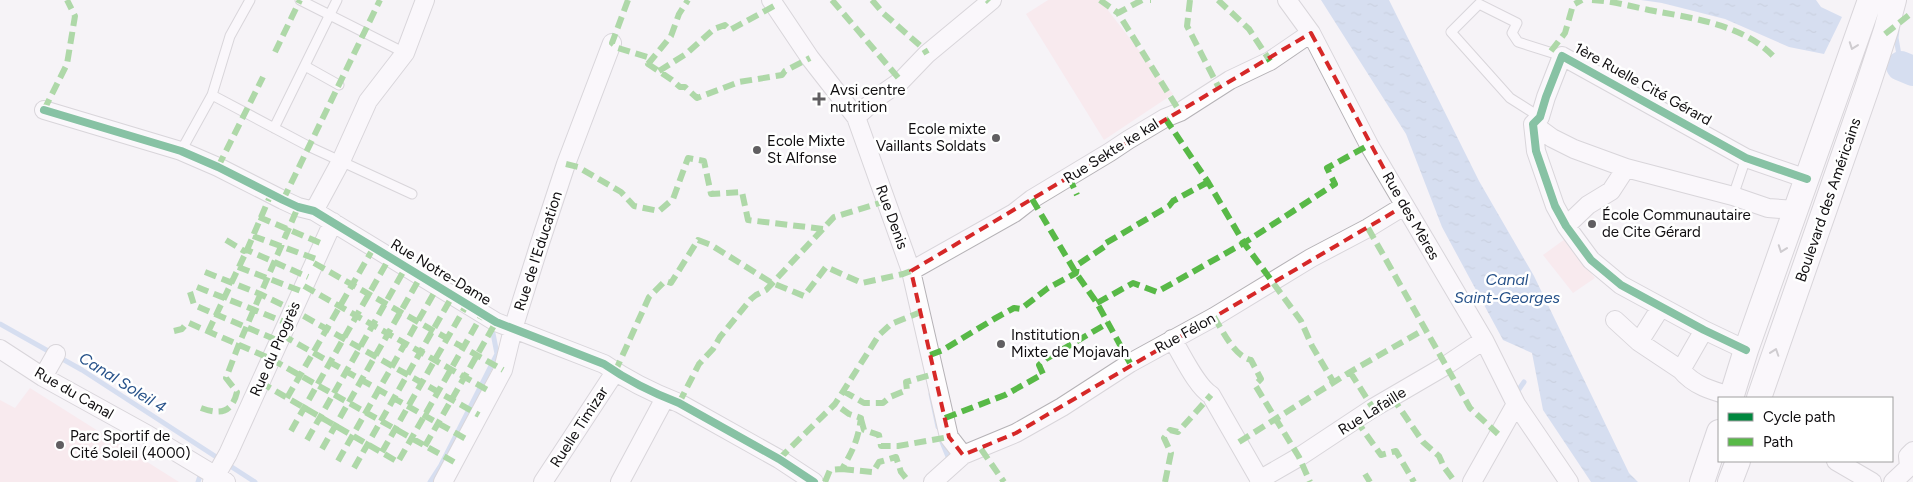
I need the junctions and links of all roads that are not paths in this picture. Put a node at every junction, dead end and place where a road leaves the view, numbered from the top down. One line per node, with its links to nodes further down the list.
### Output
1 (250, 0): 17 (lane)
2 (300, 0): 10 (lane)
3 (336, 0): 10 (lane)
4 (425, 0): 13 (street)
5 (770, 0): 19 (street, Rue Denis)
6 (992, 0): 19 (street)
7 (1287, 0): 11 (street, Rue des Mères)
8 (1870, 0): 26 (main road, Boulevard des Américains, one-way to 26)
9 (1894, 0): 49 (main road, Boulevard des Américains, one-way to 9)
10 (330, 16): 13 (lane); 15 (lane)
11 (1310, 33): 29 (street, Rue des Mères); 34 (street, Rue Sekte ke kal)
12 (612, 43): 37 (street, Rue de l'Education)
13 (404, 53): 24 (street)
14 (1562, 56): 20 (street, 1ère Ruelle Cité Gérard); 20 (lane); 23 (street, 1ère Ruelle Cité Gérard)
15 (305, 66): 16 (lane); 21 (lane)
16 (339, 85)
17 (212, 94): 21 (lane); 22 (lane)
18 (44, 110): 22 (street, Rue Notre-Dame)
19 (856, 117): 34 (street, Rue Denis)
20 (1537, 120): 25 (street); 33 (street, 1ère Ruelle Cité Gérard)
21 (274, 128): 24 (lane)
22 (181, 151): 31 (street, Rue Notre-Dame)
23 (1746, 158): 26 (street, 1ère Ruelle Cité Gérard); 28 (lane)
24 (340, 161): 27 (lane); 31 (street)
25 (1626, 168): 28 (street); 33 (street)
26 (1807, 179): 30 (main road, Boulevard des Américains)
27 (412, 194)
28 (1733, 196): 30 (street)
29 (1404, 206): 39 (street, Rue Félon); 40 (street, Rue des Mères)
30 (1796, 210): 43 (main road, Boulevard des Américains, one-way to 43)
31 (314, 211): 32 (street, Rue Notre-Dame)
32 (333, 222): 37 (street, Rue Notre-Dame); 57 (street, Rue du Progrès)
33 (1566, 226): 35 (street, 1ère Ruelle Cité Gérard)
34 (911, 271): 54 (street, Rue Denis)
35 (1661, 307): 38 (street, 1ère Ruelle Cité Gérard); 41 (street)
36 (1615, 320): 41 (street)
37 (513, 329): 46 (street, Rue Notre-Dame); 59 (street, Rue de l'Education)
38 (1704, 330): 43 (street, 1ère Ruelle Cité Gérard); 45 (street)
39 (1172, 339): 54 (street, Rue Félon); 58 (street)
40 (1484, 340): 51 (street, Rue des Mères); 58 (street, Rue Lafaille)
41 (1639, 342): 45 (street)
42 (0, 349): 47 (street, Rue du Canal)
43 (1746, 350): 48 (main road, Boulevard des Américains)
44 (56, 354): 47 (street)
45 (1681, 370): 48 (street)
46 (615, 372): 50 (street, Rue Notre-Dame); 60 (street, Ruelle Timizar)
47 (42, 377): 57 (street, Rue du Canal)
48 (1731, 397)
49 (1760, 397)
50 (665, 398): 61 (street); 62 (street, Rue Notre-Dame)
51 (1516, 404): 64 (street); 65 (street, Rue des Mères)
52 (1718, 435): 66 (main road)
53 (1913, 451): 69 (street)
54 (963, 455): 63 (street, Rue Félon)
55 (1738, 462): 67 (main road)
56 (1838, 462): 68 (street)
57 (218, 480)
58 (1260, 481)
59 (443, 482)
60 (543, 482)
61 (620, 482)
62 (814, 482)
63 (933, 482)
64 (1472, 482)
65 (1569, 482)
66 (1702, 482)
67 (1730, 482)
68 (1872, 482)
69 (1893, 482)

